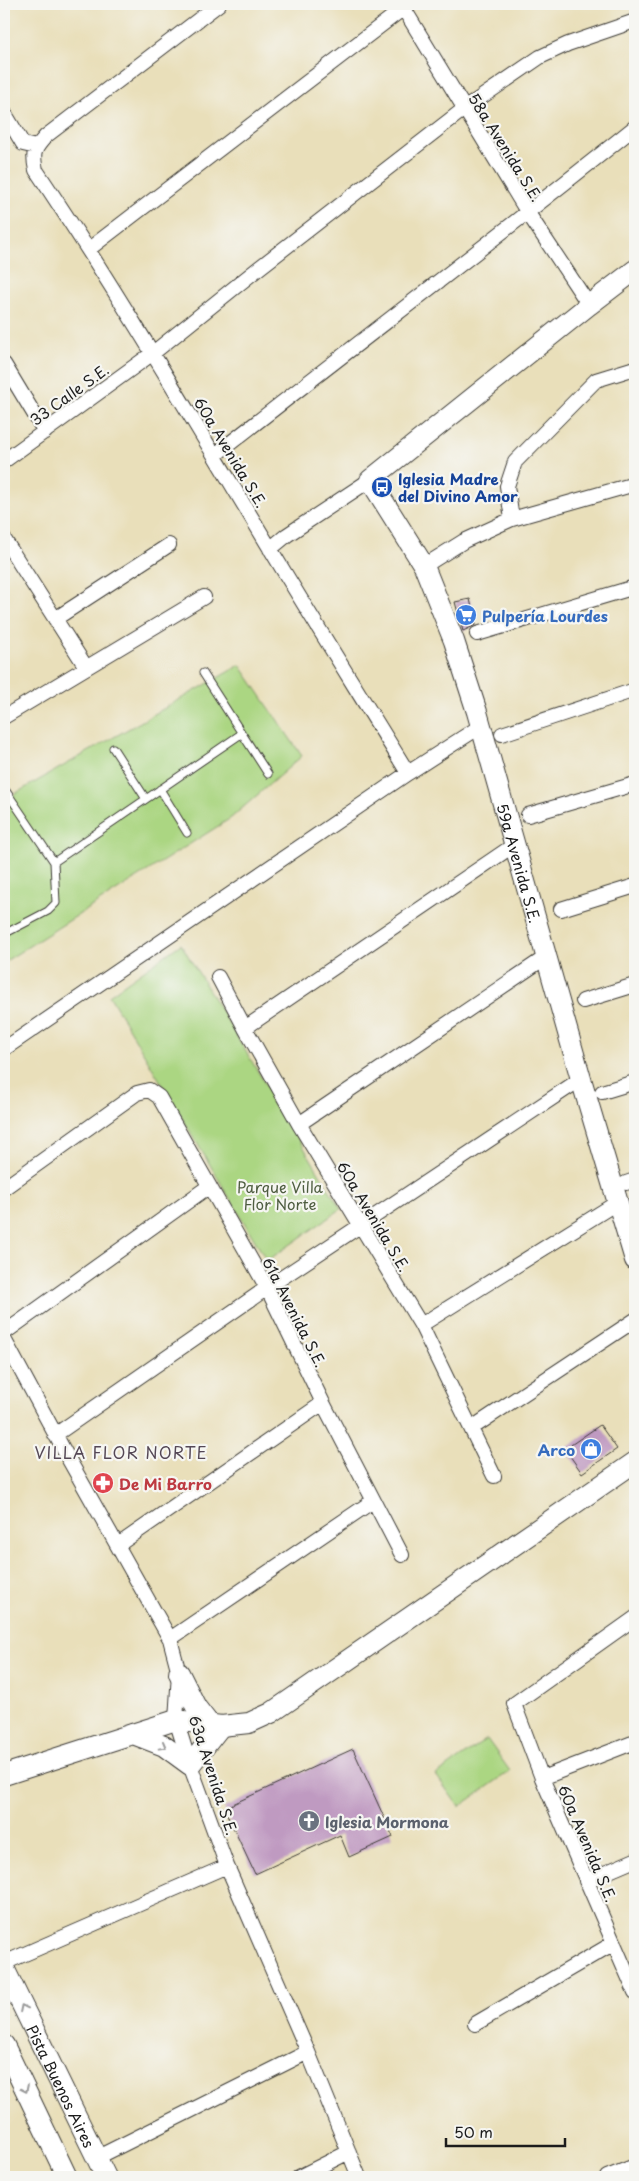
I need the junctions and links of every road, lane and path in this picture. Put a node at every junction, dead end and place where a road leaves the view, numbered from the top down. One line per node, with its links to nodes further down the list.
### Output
1 (219, 4): 7 (street)
2 (404, 5): 4 (street, 58a Avenida S.E.); 9 (street)
3 (635, 21): 4 (street, 33 Calle S.E.)
4 (464, 110): 8 (street, 58a Avenida S.E.); 12 (street, 33 Calle S.E.)
5 (4, 112): 7 (street)
6 (635, 127): 8 (street)
7 (36, 147): 9 (street, 60a Avenida S.E.)
8 (528, 213): 11 (street, 58a Avenida S.E.); 16 (street)
9 (89, 249): 12 (street, 60a Avenida S.E.)
10 (635, 270): 11 (street)
11 (589, 305): 18 (street)
12 (153, 353): 15 (street, 33 Calle S.E.); 16 (street, 60a Avenida S.E.)
13 (4, 364): 15 (street)
14 (635, 368): 20 (street)
15 (45, 432): 17 (street, 33 Calle S.E.)
16 (215, 455): 23 (street, 60a Avenida S.E.)
17 (4, 461)
18 (370, 480): 23 (street); 24 (street, 59a Avenida S.E.)
19 (635, 484): 20 (street)
20 (512, 520): 24 (street)
21 (4, 539): 27 (street)
22 (169, 545): 27 (street)
23 (270, 549): 37 (street, 60a Avenida S.E.)
24 (424, 566): 33 (street, 59a Avenida S.E.)
25 (635, 587): 28 (street)
26 (204, 597): 29 (street)
27 (55, 620): 29 (street)
28 (477, 634)
29 (86, 667): 32 (street)
30 (203, 673): 34 (lane)
31 (635, 690): 35 (street)
32 (4, 717)
33 (481, 726): 37 (street); 45 (street, 59a Avenida S.E.)
34 (242, 734): 38 (lane); 40 (lane)
35 (502, 734)
36 (113, 748): 42 (lane)
37 (408, 773): 55 (street)
38 (268, 774)
39 (635, 784): 43 (street)
40 (160, 789): 42 (lane); 44 (lane)
41 (6, 791): 46 (lane)
42 (146, 799): 46 (lane)
43 (528, 815)
44 (187, 833)
45 (514, 845): 50 (street, 59a Avenida S.E.); 54 (street)
46 (54, 862): 49 (lane)
47 (635, 886): 48 (street)
48 (561, 909)
49 (4, 934)
50 (546, 958): 56 (street, 59a Avenida S.E.); 59 (street)
51 (218, 976): 54 (street, 60a Avenida S.E.)
52 (635, 985): 53 (street)
53 (583, 1001)
54 (245, 1028): 59 (street, 60a Avenida S.E.)
55 (4, 1048)
56 (581, 1079): 62 (street, 59a Avenida S.E.); 63 (street)
57 (635, 1082): 58 (street)
58 (602, 1092)
59 (299, 1124): 63 (street, 60a Avenida S.E.)
60 (208, 1187): 61 (street, 61a Avenida S.E.); 65 (street, 61a Avenida S.E.); 68 (street)
61 (4, 1188)
62 (618, 1202): 64 (street, 59a Avenida S.E.); 67 (street)
63 (361, 1225): 65 (street); 67 (street, 60a Avenida S.E.)
64 (635, 1260)
65 (267, 1288): 70 (street, 61a Avenida S.E.); 72 (street)
66 (635, 1320): 71 (street)
67 (421, 1325): 71 (street, 60a Avenida S.E.)
68 (4, 1333)
69 (4, 1339): 72 (street, 63a Avenida S.E.)
70 (323, 1403): 75 (street, 61a Avenida S.E.); 76 (street)
71 (472, 1428): 74 (street, 60a Avenida S.E.)
72 (56, 1435): 76 (street, 63a Avenida S.E.)
73 (635, 1462): 82 (street)
74 (494, 1476)
75 (373, 1500): 77 (street, 61a Avenida S.E.); 79 (street)
76 (118, 1545): 79 (street, 63a Avenida S.E.)
77 (402, 1555)
78 (635, 1618): 87 (street, 60a Avenida S.E.)
79 (170, 1639): 80 (street, 63a Avenida S.E.)
80 (179, 1673): 81 (street, 63a Avenida S.E.); 82 (street)
81 (176, 1720): 82 (street); 83 (street); 85 (street, 63a Avenida S.E.)
82 (216, 1726): 85 (street)
83 (133, 1734): 85 (street, one-way to 85); 86 (street)
84 (635, 1742): 87 (street)
85 (190, 1765): 89 (street, 63a Avenida S.E.)
86 (4, 1775)
87 (542, 1778): 90 (street, 60a Avenida S.E.)
88 (635, 1860): 90 (street)
89 (228, 1866): 92 (street); 97 (street, 63a Avenida S.E.)
90 (586, 1881): 91 (street, 60a Avenida S.E.)
91 (614, 1943): 94 (street, 60a Avenida S.E.); 95 (street)
92 (4, 1963)
93 (4, 1968): 99 (street, Pista Buenos Aires, one-way to 93)
94 (634, 1984)
95 (475, 2024)
96 (4, 2046): 101 (street, one-way to 101)
97 (308, 2052): 98 (street, 63a Avenida S.E.); 99 (street)
98 (349, 2152): 103 (street); 104 (street, 63a Avenida S.E.)
99 (96, 2158): 102 (street, Pista Buenos Aires)
100 (635, 2166): 105 (street)
101 (67, 2177)
102 (106, 2177)
103 (300, 2177)
104 (359, 2177)
105 (607, 2177)

